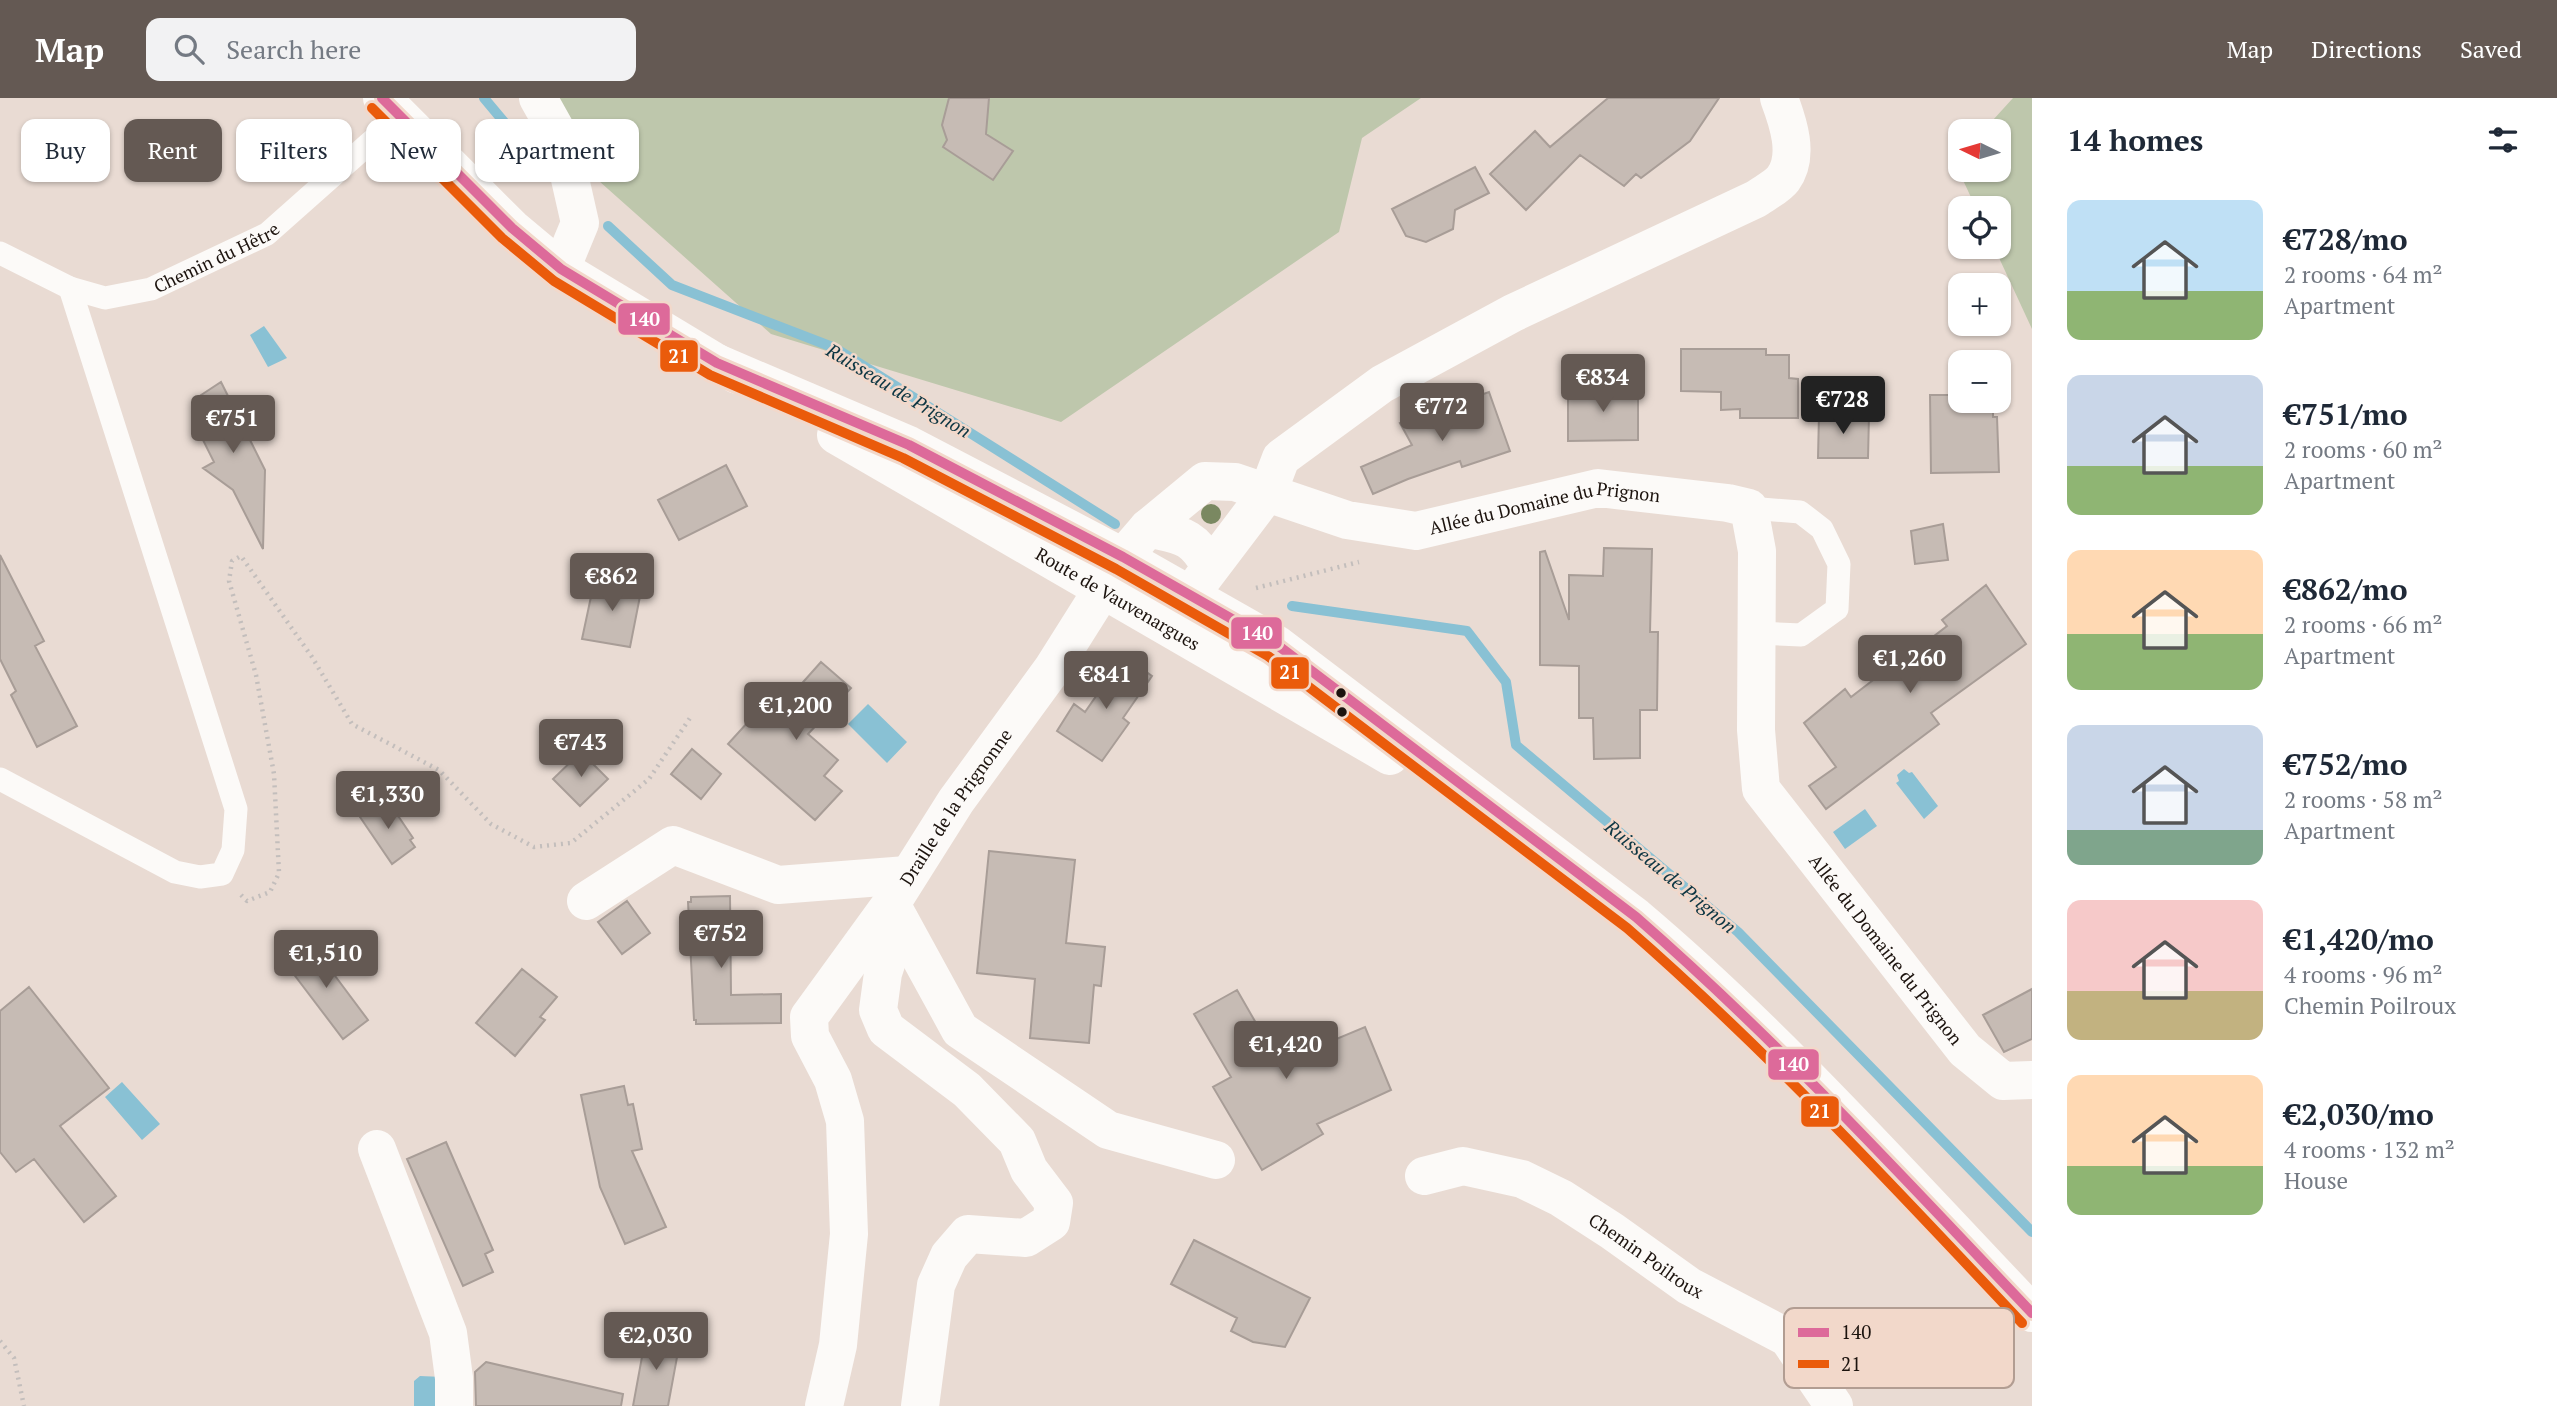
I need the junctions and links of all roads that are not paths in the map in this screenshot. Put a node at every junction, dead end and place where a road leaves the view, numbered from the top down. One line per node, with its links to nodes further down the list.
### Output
1 (538, 98): 5 (street)
2 (1779, 98): 8 (street)
3 (391, 107): 5 (street, Route de Vauvenargues); 6 (lane, Chemin du Hêtre)
4 (0, 253): 6 (lane, Chemin du Hêtre)
5 (561, 269): 7 (street, Route de Vauvenargues)
6 (70, 288): 15 (lane)
7 (717, 363): 11 (street, Route de Vauvenargues); 13 (street, Route de Vauvenargues)
8 (1268, 492): 9 (street, Allée du Domaine du Prignon); 10 (street, Allée du Domaine du Prignon); 12 (street)
9 (1749, 508): 14 (street, Allée du Domaine du Prignon); 14 (lane)
10 (1148, 528): 11 (street, Draille de la Prignonne); 12 (street)
11 (1123, 556): 12 (street, Route de Vauvenargues); 13 (street, Draille de la Prignonne)
12 (1200, 580): 13 (street); 16 (street, Route de Vauvenargues)
13 (1102, 589): 16 (street, Route de Vauvenargues); 17 (street, Draille de la Prignonne)
14 (1756, 633): 19 (street, Allée du Domaine du Prignon)
15 (0, 779)
16 (1520, 831): 23 (street, Route de Vauvenargues)
17 (899, 900): 18 (street, Draille de la Prignonne); 21 (street); 27 (street); 28 (street)
18 (586, 901)
19 (2032, 1080)
20 (377, 1149): 26 (street)
21 (1216, 1160)
22 (1424, 1176): 24 (street, Chemin Poilroux)
23 (2032, 1313)
24 (1784, 1336)
25 (1821, 1388): 29 (street, Chemin Poilroux)
26 (454, 1406)
27 (824, 1406)
28 (920, 1406)
29 (1833, 1406)

